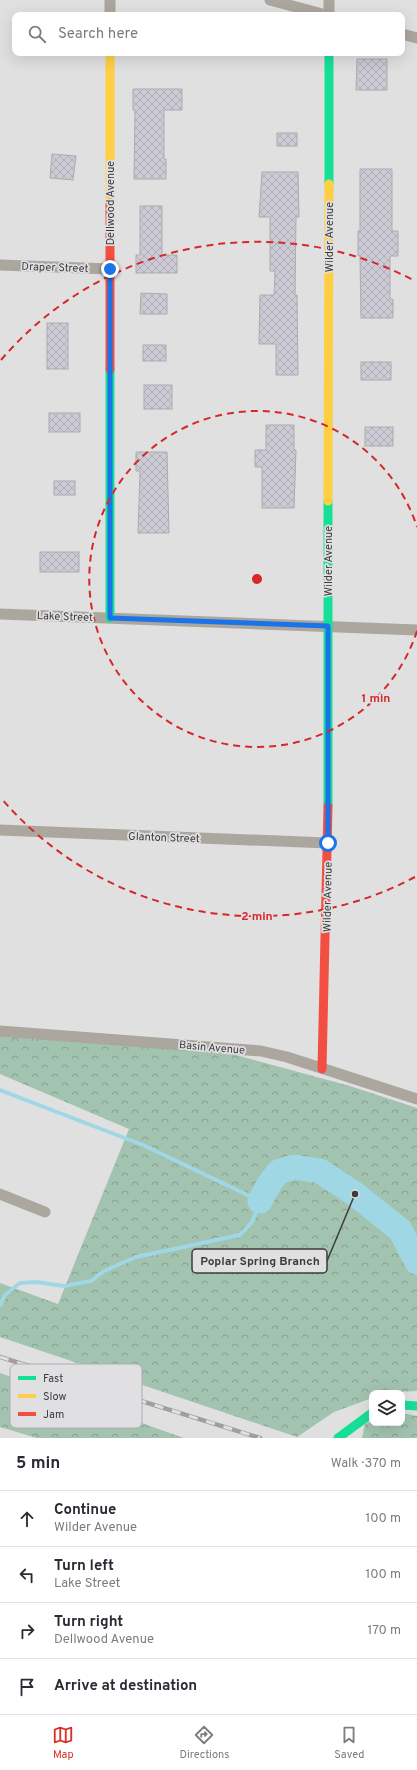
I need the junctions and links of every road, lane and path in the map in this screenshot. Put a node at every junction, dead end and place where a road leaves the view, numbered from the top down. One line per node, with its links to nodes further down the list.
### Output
1 (110, 0): 4 (street)
2 (270, 0): 5 (street)
3 (329, 0): 6 (street)
4 (110, 12)
5 (316, 12)
6 (327, 12)
7 (405, 35): 8 (street)
8 (417, 38)
9 (110, 56): 12 (street, Dellwood Avenue)
10 (329, 56): 15 (street, Wilder Avenue)
11 (0, 265): 12 (street, Draper Street)
12 (110, 269): 14 (street, Dellwood Avenue)
13 (0, 614): 14 (street, Lake Street)
14 (110, 618): 15 (street, Lake Street)
15 (328, 626): 16 (street, Lake Street); 18 (street, Wilder Avenue)
16 (417, 630)
17 (0, 830): 18 (street, Glanton Street)
18 (328, 843): 20 (street, Wilder Avenue)
19 (0, 1031): 20 (street, Basin Avenue)
20 (322, 1069): 21 (street, Basin Avenue)
21 (417, 1100)
22 (0, 1194): 23 (street)
23 (45, 1212)
24 (405, 1405): 25 (street)
25 (417, 1406)
26 (369, 1415): 27 (street)
27 (338, 1438)

